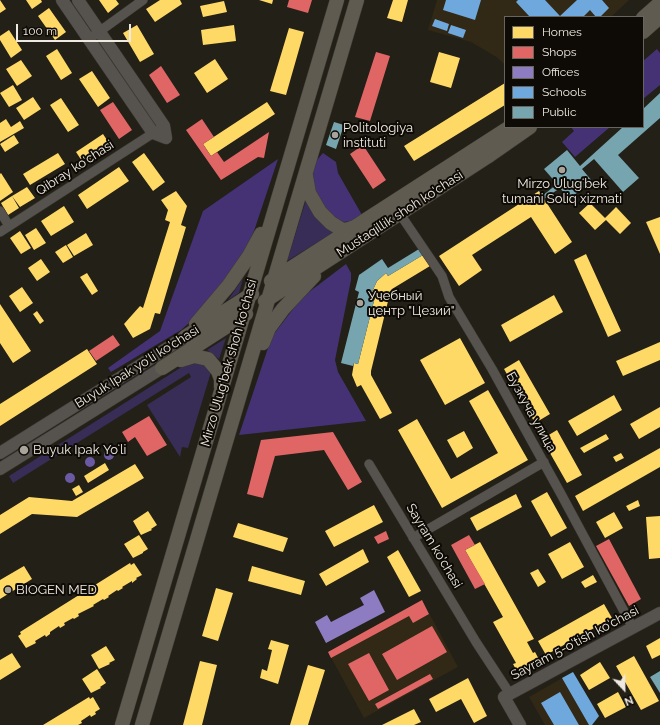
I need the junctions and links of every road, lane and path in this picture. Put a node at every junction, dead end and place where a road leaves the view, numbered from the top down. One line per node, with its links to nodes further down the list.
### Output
1 (62, 0): 13 (street)
2 (78, 0): 11 (street)
3 (143, 0): 11 (street)
4 (336, 0): 9 (main road, Mirzo Ulug'bek shoh ko'chasi)
5 (357, 0): 12 (main road, Mirzo Ulug'bek shoh ko'chasi)
6 (660, 2): 7 (main road)
7 (644, 17)
8 (660, 17): 10 (main road)
9 (327, 31): 12 (main road); 19 (main road, Mirzo Ulug'bek shoh ko'chasi)
10 (644, 31)
11 (99, 32): 13 (street); 16 (street)
12 (346, 37): 17 (main road, Mirzo Ulug'bek shoh ko'chasi)
13 (89, 39): 16 (street)
14 (508, 128): 22 (main road, Mustaqillik shoh ko'chasi)
15 (529, 128): 20 (main road, Mustaqillik shoh ko'chasi)
16 (153, 133): 21 (street, Qibray ko'chasi)
17 (306, 173): 22 (main road); 25 (main road, Mirzo Ulug'bek shoh ko'chasi)
18 (0, 211): 21 (street)
19 (273, 213): 26 (main road, Mirzo Ulug'bek shoh ko'chasi); 29 (main road)
20 (400, 214): 24 (main road, Mustaqillik shoh ko'chasi); 35 (street, Бузкуча улица)
21 (11, 225): 23 (street, Qibray ko'chasi)
22 (356, 227): 25 (main road, Mustaqillik shoh ko'chasi)
23 (0, 232)
24 (330, 259): 27 (main road, Mustaqillik shoh ko'chasi); 38 (main road)
25 (274, 280): 26 (main road, Buyuk Ipak yo'li ko'chasi); 27 (main road, Mirzo Ulug'bek shoh ko'chasi)
26 (249, 296): 28 (main road, Mirzo Ulug'bek shoh ko'chasi); 29 (main road, Buyuk Ipak yo'li ko'chasi)
27 (268, 299): 28 (main road); 38 (main road, Mirzo Ulug'bek shoh ko'chasi)
28 (243, 315): 30 (main road, Buyuk Ipak yo'li ko'chasi); 31 (main road, Mirzo Ulug'bek shoh ko'chasi)
29 (185, 336): 32 (street, Buyuk Ipak yo'li ko'chasi)
30 (162, 368): 31 (main road); 34 (street, Buyuk Ipak yo'li ko'chasi)
31 (221, 392): 43 (main road, Mirzo Ulug'bek shoh ko'chasi)
32 (22, 440): 33 (street, Buyuk Ipak yo'li ko'chasi); 34 (street)
33 (0, 453)
34 (26, 453): 37 (street, Buyuk Ipak yo'li ko'chasi)
35 (544, 462): 39 (street); 41 (street, Бузкуча улица)
36 (368, 464): 39 (street, Sayram ko'chasi)
37 (0, 469)
38 (213, 485): 44 (main road, Mirzo Ulug'bek shoh ko'chasi)
39 (413, 538): 42 (street, Sayram ko'chasi)
40 (660, 613): 41 (street, Sayram 5-o'tish ko'chasi)
41 (633, 628): 42 (street, Sayram 5-o'tish ko'chasi)
42 (507, 695): 45 (street, Sayram ko'chasi); 46 (street, Sayram ko'chasi)
43 (122, 725)
44 (142, 725)
45 (520, 725)
46 (527, 725)

